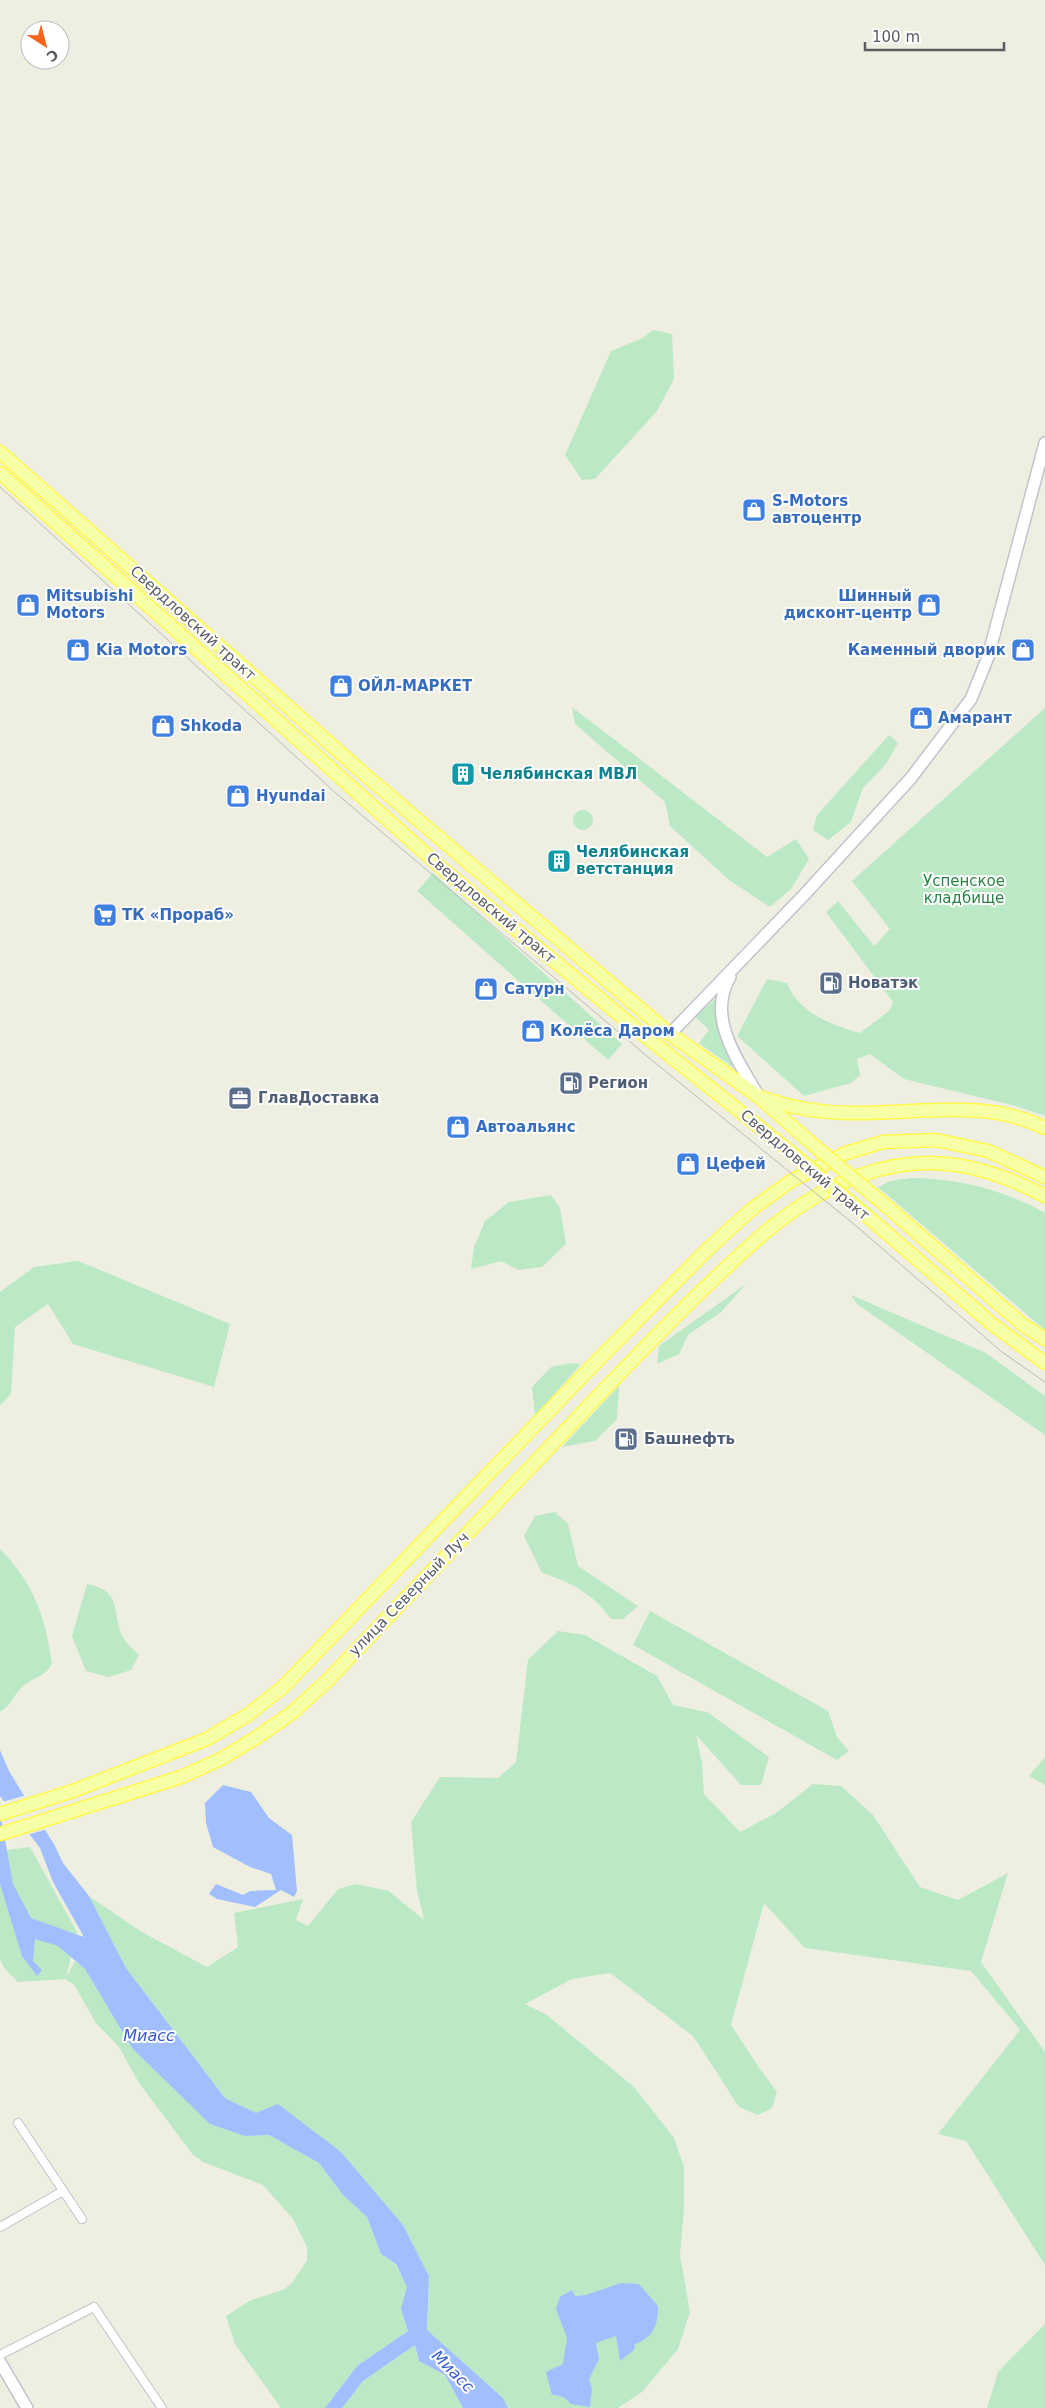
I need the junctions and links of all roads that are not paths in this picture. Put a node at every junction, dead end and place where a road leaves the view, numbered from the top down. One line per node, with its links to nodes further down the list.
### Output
1 (1045, 443): 4 (main road)
2 (0, 452): 5 (main road, Свердловский тракт)
3 (0, 473): 6 (main road, Свердловский тракт)
4 (737, 965): 5 (main road); 7 (main road)
5 (670, 1034): 6 (main road); 7 (main road, Свердловский тракт)
6 (658, 1046): 12 (main road, Свердловский тракт, bridge)
7 (758, 1096): 8 (main road, Свердловский тракт); 11 (main road, Свердловский тракт, bridge)
8 (1045, 1128)
9 (1045, 1177): 13 (main road, улица Северный Луч)
10 (1045, 1196): 14 (main road, улица Северный Луч)
11 (1045, 1339)
12 (1045, 1363)
13 (0, 1814)
14 (0, 1834)
15 (18, 2123): 16 (street)
16 (63, 2192): 17 (street); 18 (street)
17 (82, 2219)
18 (0, 2227)
19 (0, 2355): 22 (street)
20 (0, 2362): 21 (main road)
21 (27, 2408)
22 (162, 2408)

